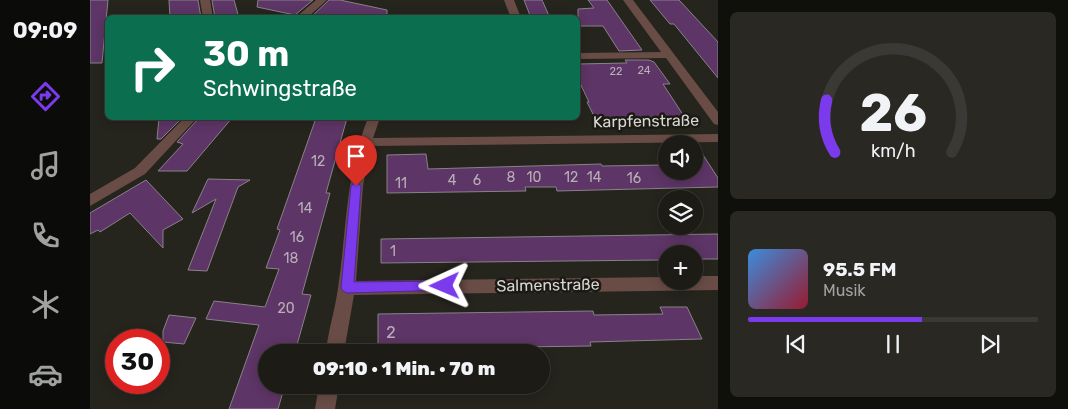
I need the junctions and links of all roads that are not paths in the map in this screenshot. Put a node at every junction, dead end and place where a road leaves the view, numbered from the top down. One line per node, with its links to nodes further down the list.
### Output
1 (205, 0): 5 (street)
2 (322, 0): 6 (street)
3 (509, 0): 7 (street)
4 (628, 0): 8 (street)
5 (208, 15)
6 (304, 15)
7 (515, 15)
8 (669, 55): 9 (street); 12 (street)
9 (580, 56)
10 (190, 120): 15 (street)
11 (373, 120): 14 (street)
12 (718, 121)
13 (718, 138): 14 (street, Karpfenstraße)
14 (365, 142): 17 (street)
15 (90, 202)
16 (718, 282): 17 (street, Salmenstraße)
17 (347, 288): 18 (street)
18 (336, 344)
19 (328, 394): 20 (street)
20 (325, 409)

